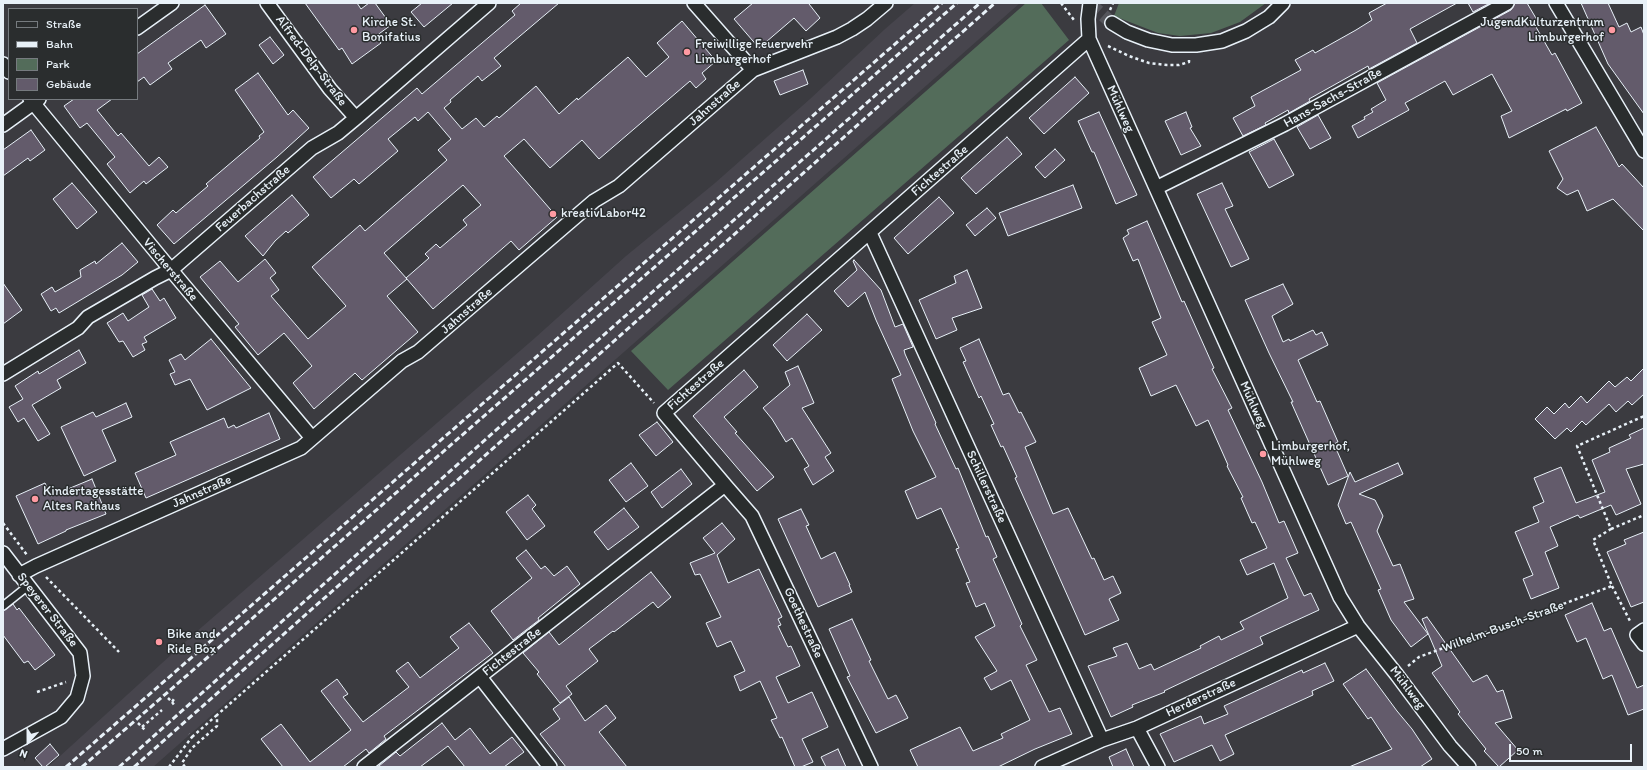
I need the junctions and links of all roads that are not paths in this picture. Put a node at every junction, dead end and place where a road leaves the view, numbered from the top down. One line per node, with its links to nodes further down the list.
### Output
1 (172, 3): 11 (street)
2 (267, 3): 15 (street, Alfred-Delp-Straße)
3 (489, 3): 15 (street, Feuerbachstraße)
4 (694, 3): 13 (street)
5 (886, 3): 13 (street, Jahnstraße)
6 (1090, 3): 12 (street)
7 (1284, 3): 10 (street)
8 (1507, 3): 18 (street, Hans-Sachs-Straße)
9 (1556, 3): 17 (street)
10 (1112, 23)
11 (138, 27)
12 (1089, 39): 18 (street, Mühlweg); 19 (street, Fichtestraße)
13 (753, 70): 22 (street, Jahnstraße)
14 (34, 100): 16 (street); 20 (street, Vischerstraße)
15 (356, 118): 20 (street, Feuerbachstraße)
16 (3, 125)
17 (1644, 151)
18 (1156, 188): 28 (street, Mühlweg)
19 (870, 233): 23 (street, Fichtestraße); 31 (street, Schillerstraße)
20 (171, 270): 21 (street, Feuerbachstraße); 22 (street, Vischerstraße)
21 (3, 374)
22 (312, 438): 25 (street, Jahnstraße)
23 (725, 485): 29 (street, Fichtestraße); 35 (street, Goethestraße)
24 (3, 553): 25 (street, Speyerer Straße)
25 (19, 575): 26 (street, Speyerer Straße)
26 (28, 586): 27 (lane); 32 (street, Speyerer Straße)
27 (3, 606)
28 (1358, 626): 30 (street, Herderstraße); 38 (street, Mühlweg)
29 (480, 677): 33 (street, Fichtestraße); 34 (street)
30 (1137, 728): 31 (street, Herderstraße); 37 (street)
31 (1102, 740): 36 (street, Herderstraße)
32 (3, 749)
33 (364, 767)
34 (550, 767)
35 (871, 767)
36 (1042, 767)
37 (1158, 767)
38 (1469, 767)

